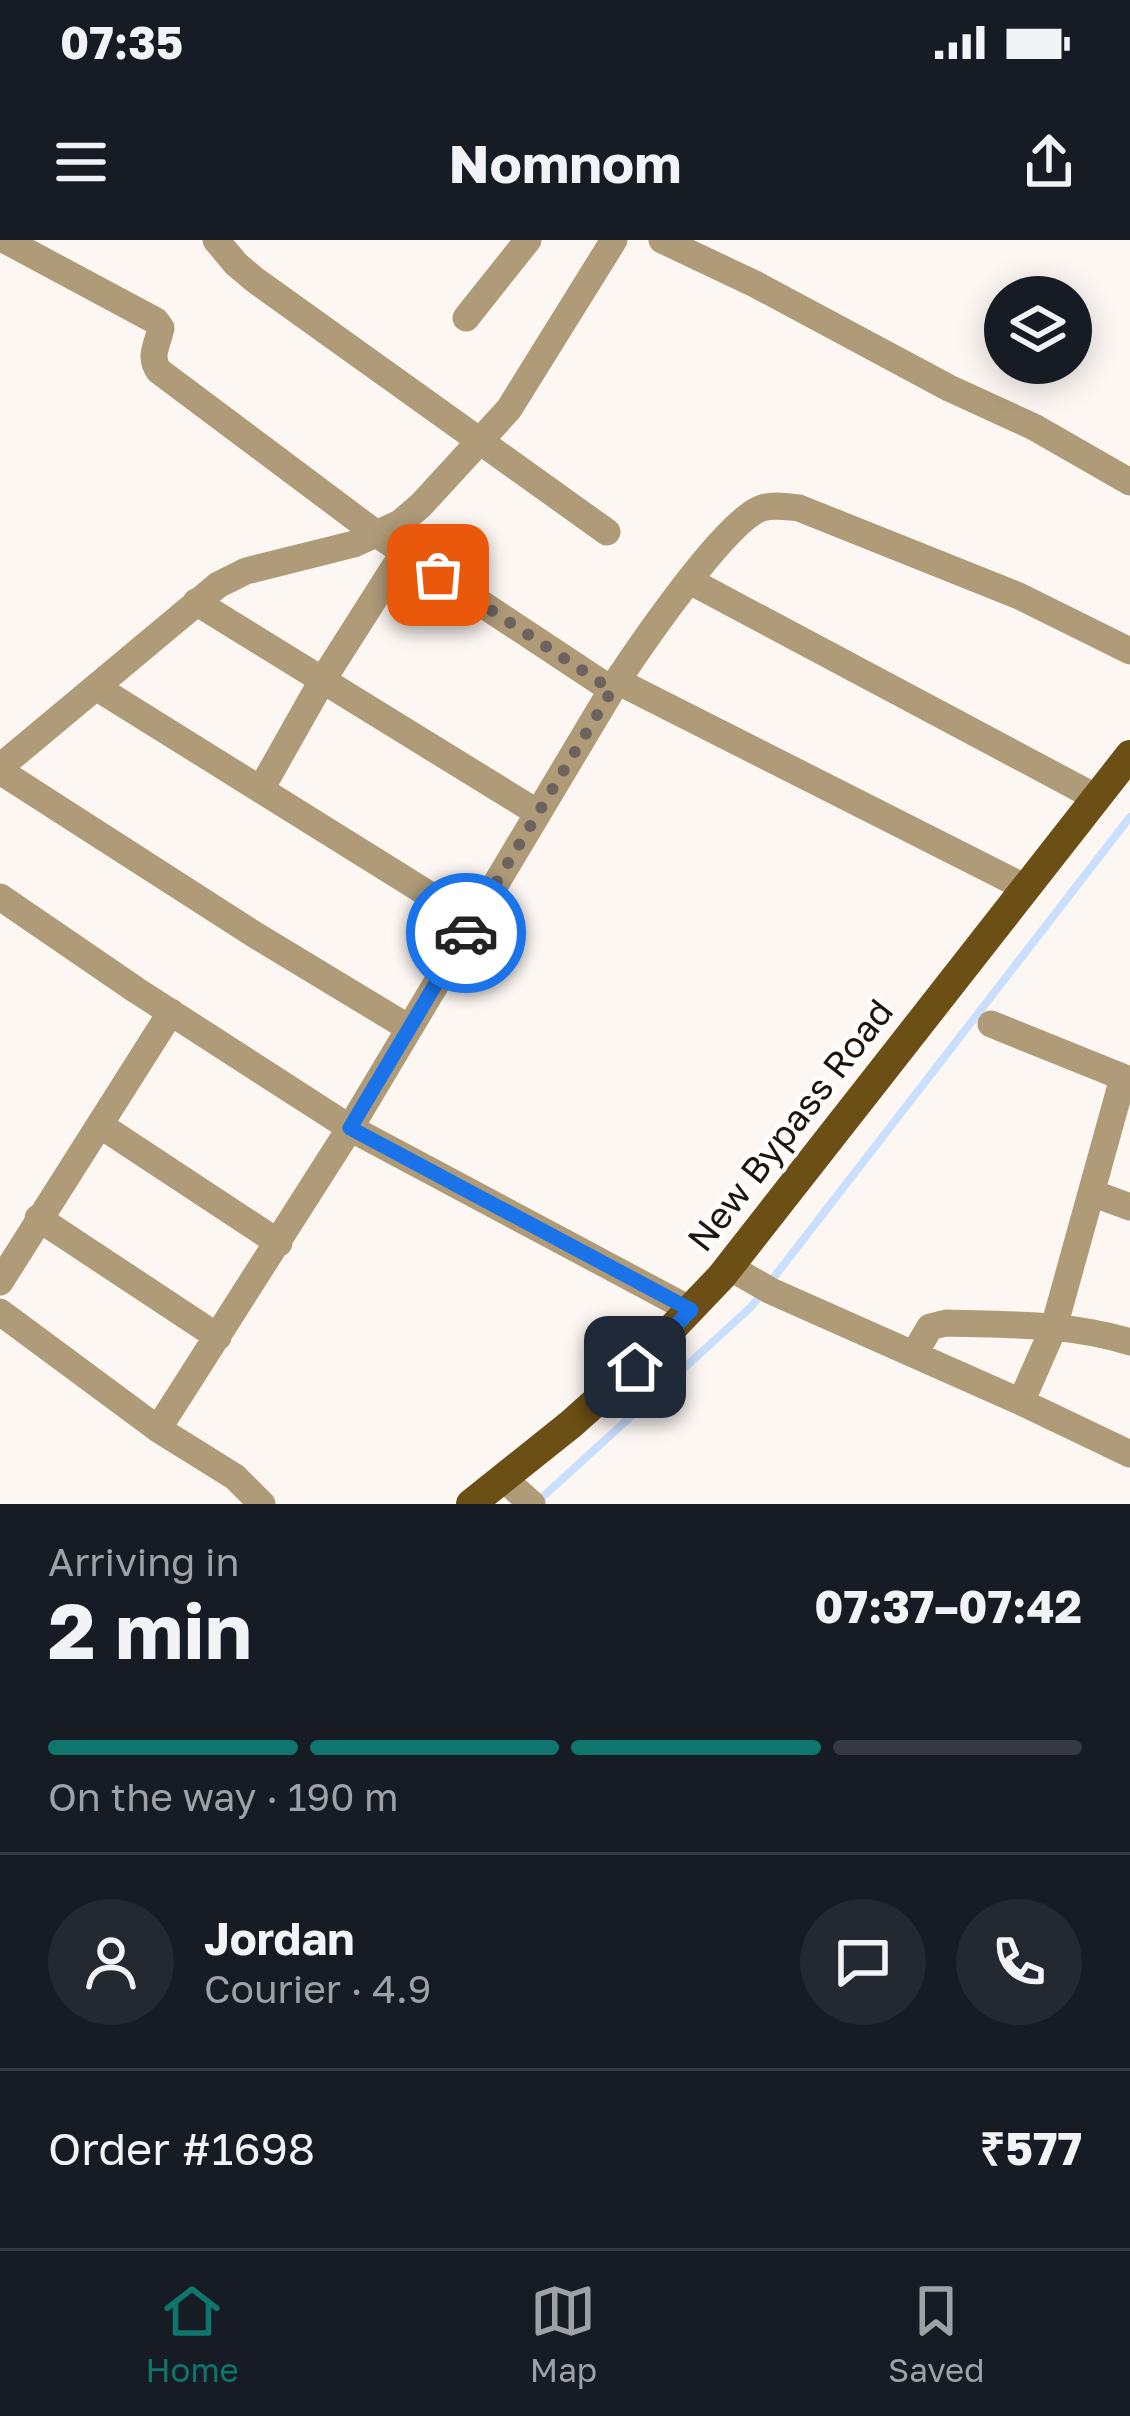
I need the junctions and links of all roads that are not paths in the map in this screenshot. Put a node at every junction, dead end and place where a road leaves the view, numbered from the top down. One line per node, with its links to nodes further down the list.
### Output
1 (5, 240): 10 (street)
2 (215, 240): 7 (street)
3 (528, 240): 6 (street)
4 (614, 240): 7 (street)
5 (664, 241): 8 (street)
6 (466, 318)
7 (481, 443): 9 (street); 10 (street)
8 (1130, 482)
9 (607, 532)
10 (378, 535): 11 (street); 13 (street)
11 (404, 552): 15 (street); 16 (street)
12 (690, 581): 14 (street); 16 (street); 21 (street)
13 (196, 602): 15 (street); 17 (street)
14 (1130, 651)
15 (322, 680): 20 (street); 22 (street)
16 (614, 685): 22 (street); 23 (street)
17 (96, 686): 19 (street); 20 (street)
18 (1130, 755): 21 (main road, New Bypass Road)
19 (0, 769): 28 (street)
20 (261, 789): 25 (street)
21 (1096, 798): 23 (main road, New Bypass Road)
22 (538, 813): 25 (street)
23 (1026, 888): 36 (main road, New Bypass Road)
24 (0, 897): 26 (street)
25 (472, 922): 28 (street)
26 (171, 1012): 30 (street); 31 (street)
27 (991, 1024): 29 (street)
28 (410, 1028): 31 (street)
29 (1127, 1079): 32 (street)
30 (100, 1125): 34 (street); 35 (street)
31 (350, 1128): 35 (street); 38 (street)
32 (1092, 1193): 33 (street); 40 (street)
33 (1130, 1207)
34 (38, 1218): 37 (street); 41 (street)
35 (279, 1243): 41 (street)
36 (750, 1279): 38 (main road, New Bypass Road); 43 (street)
37 (0, 1282)
38 (691, 1310): 47 (main road, New Bypass Road)
39 (5, 1327): 45 (street)
40 (1054, 1327): 42 (street); 43 (street); 44 (street)
41 (218, 1337): 45 (street)
42 (1130, 1342)
43 (914, 1354): 44 (street)
44 (1022, 1402): 46 (street)
45 (158, 1430): 48 (street)
46 (1130, 1454)
47 (517, 1491): 49 (main road, New Bypass Road)
48 (262, 1504)
49 (471, 1504)

